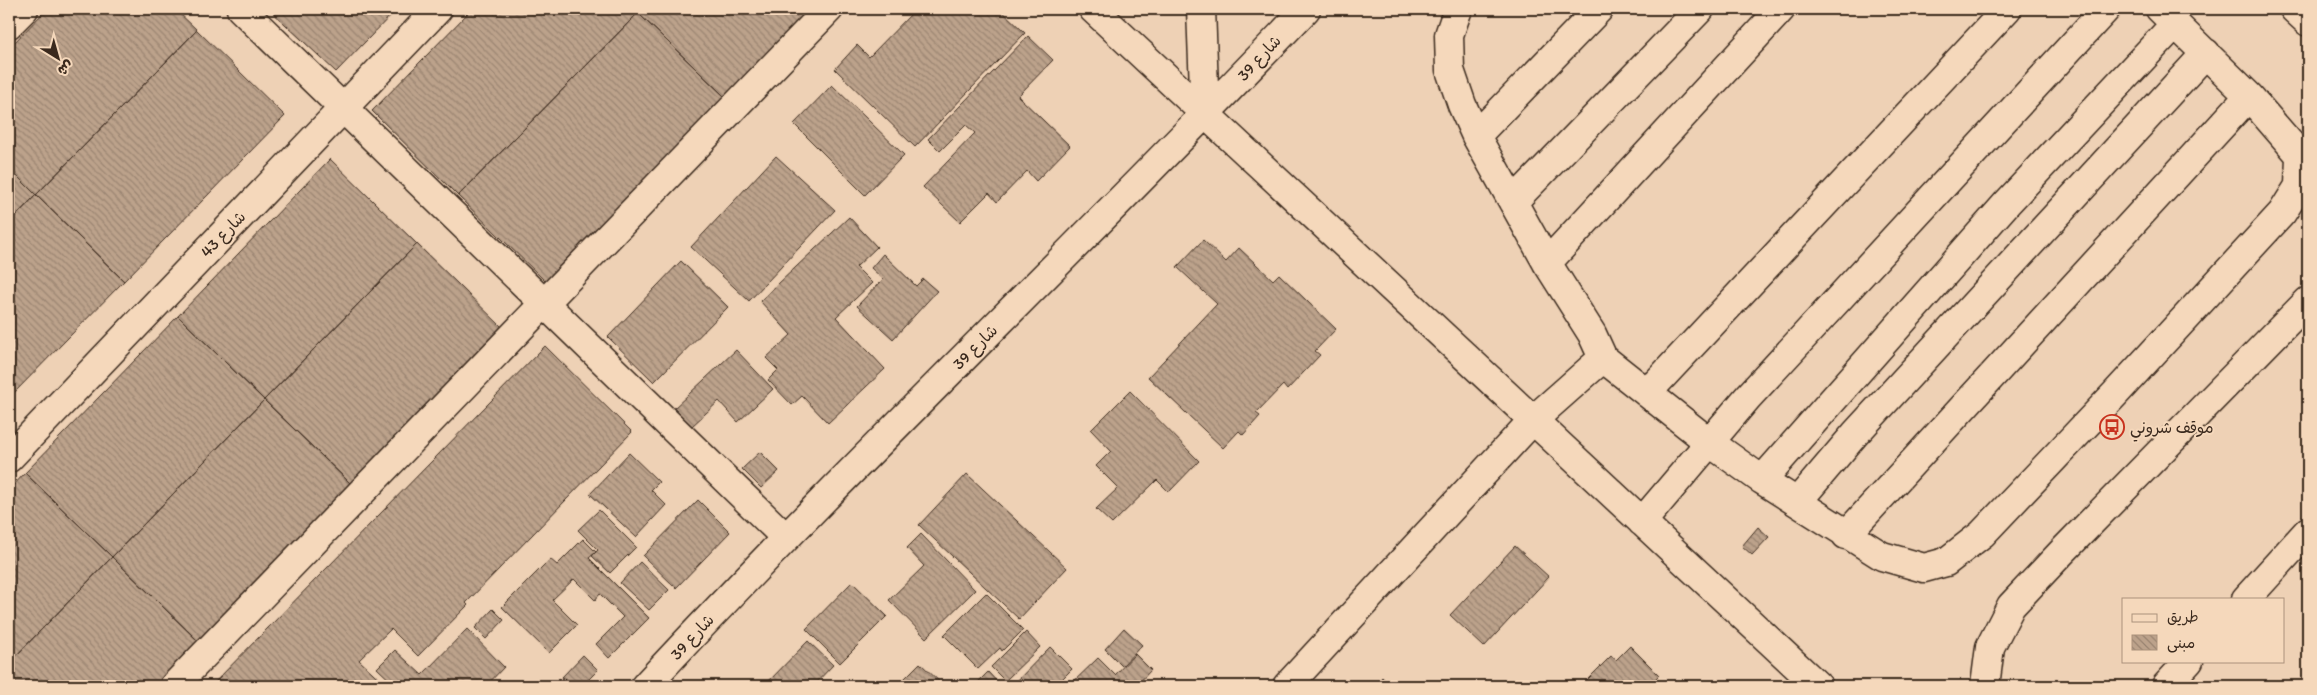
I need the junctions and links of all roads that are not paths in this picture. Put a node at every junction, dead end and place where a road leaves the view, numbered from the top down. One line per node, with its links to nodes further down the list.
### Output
1 (24, 9): 17 (street)
2 (241, 9): 20 (street)
3 (438, 9): 20 (street, شارع 43)
4 (830, 9): 26 (street)
5 (1093, 9): 21 (street)
6 (1201, 9): 21 (street)
7 (1306, 9): 21 (street, شارع 39)
8 (1458, 9): 22 (street)
9 (1599, 9): 22 (street)
10 (1700, 9): 23 (street)
11 (1782, 9): 24 (street)
12 (2007, 9): 28 (street)
13 (2106, 9): 30 (street)
14 (2294, 9): 16 (street)
15 (2167, 16): 18 (street); 32 (street)
16 (2308, 22)
17 (9, 24)
18 (2206, 53): 19 (street); 33 (street)
19 (2249, 96): 36 (street); 36 (street)
20 (343, 108): 26 (street); 31 (street, شارع 43)
21 (1205, 115): 29 (street); 37 (street, شارع 39)
22 (1476, 136): 23 (street)
23 (1513, 202): 24 (street)
24 (1547, 263): 27 (street)
25 (2308, 301): 44 (street)
26 (544, 304): 37 (street); 42 (street)
27 (1603, 358): 28 (street); 29 (street)
28 (1647, 393): 30 (street)
29 (1532, 420): 34 (street); 43 (street)
30 (1709, 442): 32 (street); 34 (street)
31 (9, 458)
32 (1762, 480): 33 (street)
33 (1798, 501): 36 (street)
34 (1642, 522): 40 (street)
35 (2308, 531): 38 (street)
36 (1846, 535)
37 (785, 537): 41 (street, شارع 39)
38 (2247, 598)
39 (2188, 662): 45 (street)
40 (1803, 682)
41 (656, 683)
42 (174, 686)
43 (1287, 686)
44 (1985, 686)
45 (2166, 686)

